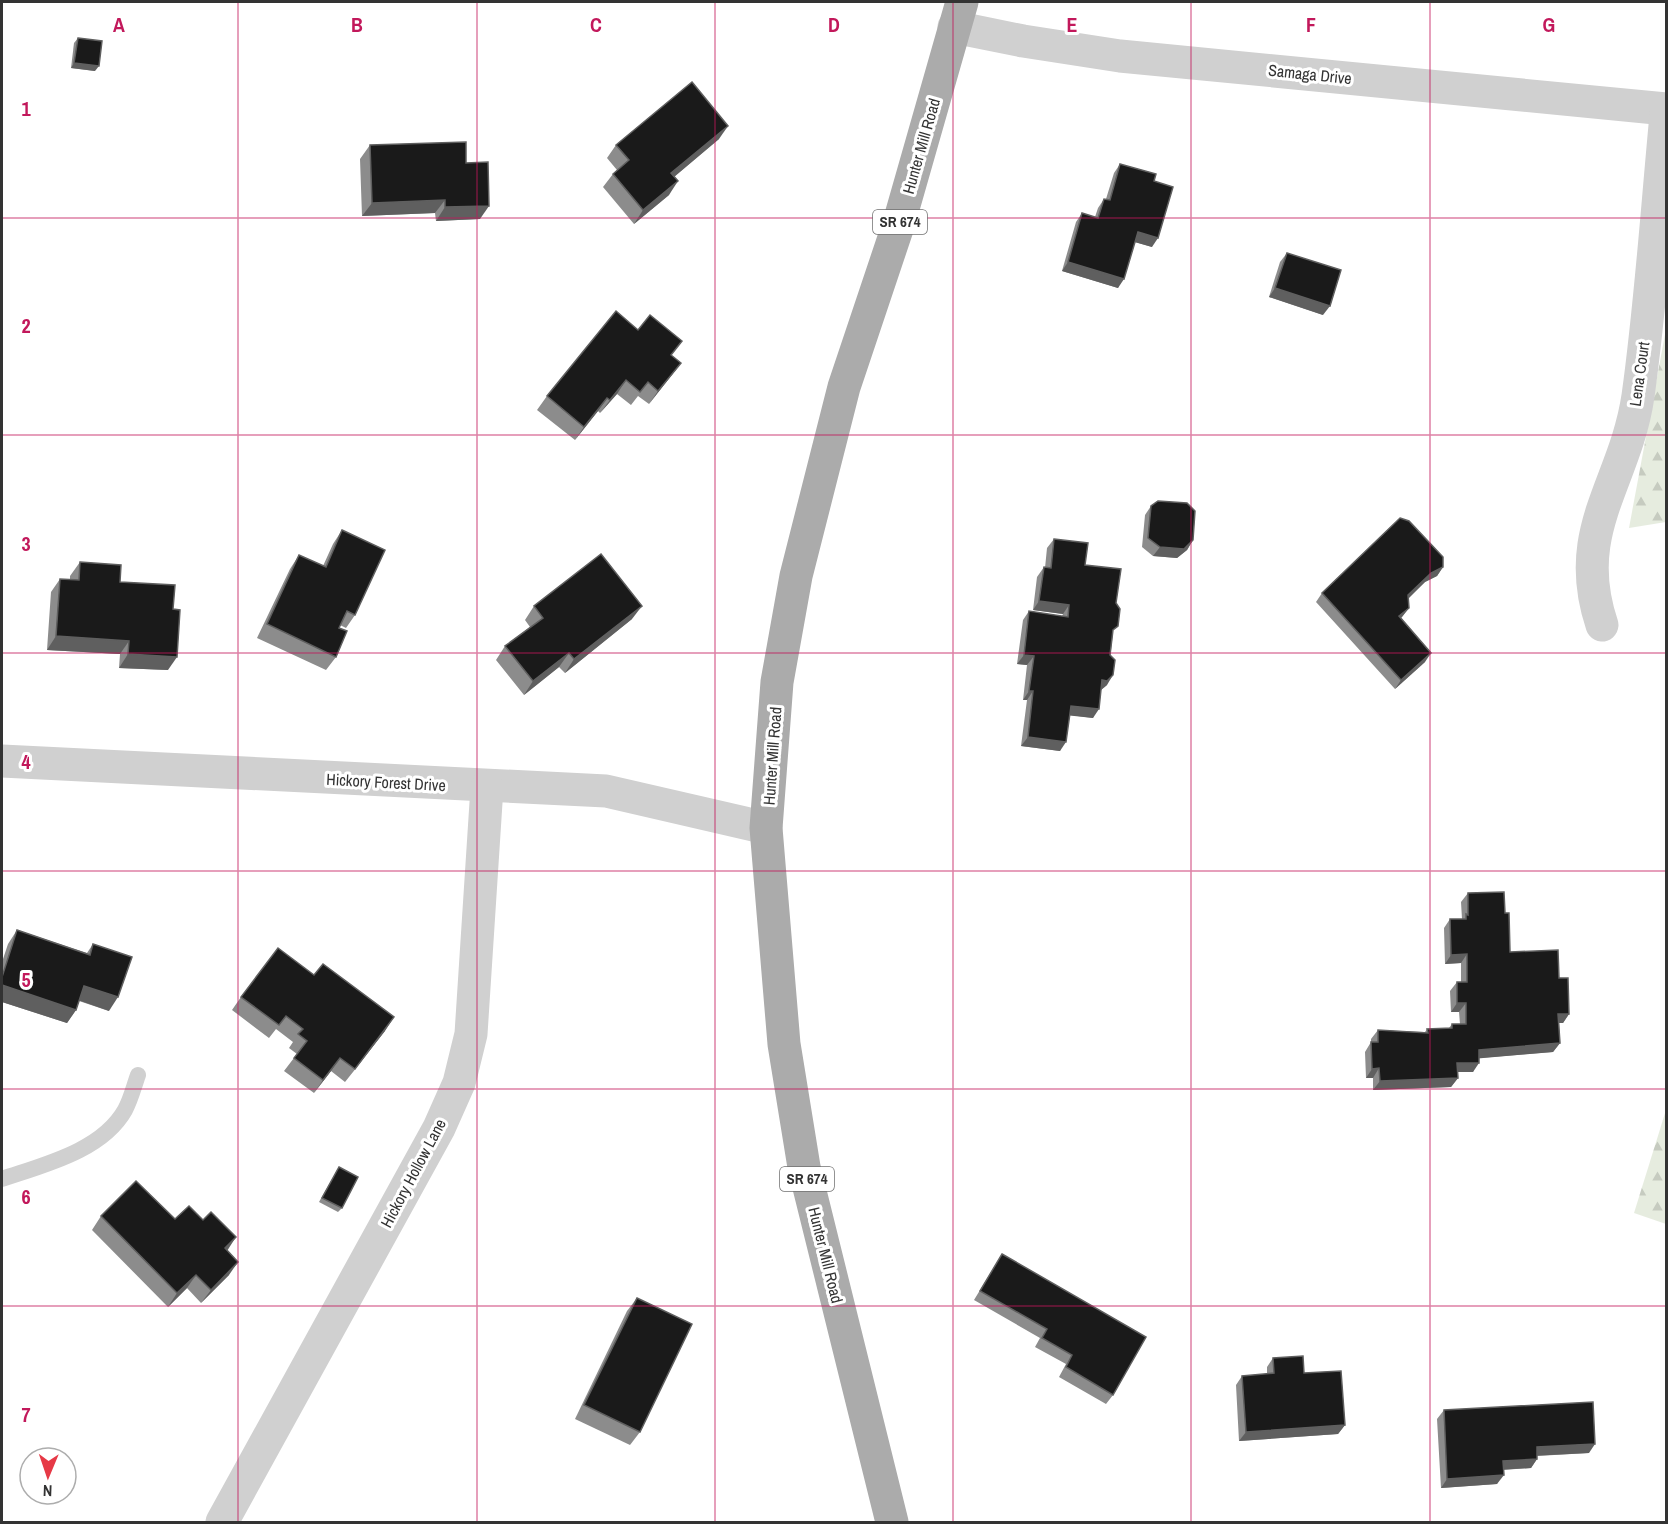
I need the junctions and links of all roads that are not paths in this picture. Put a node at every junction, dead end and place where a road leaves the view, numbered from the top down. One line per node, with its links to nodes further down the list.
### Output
1 (958, 14): 2 (street, Samaga Drive); 7 (main road, Hunter Mill Road / SR 674)
2 (1666, 109)
3 (1666, 115): 4 (street, Lena Court)
4 (1602, 625)
5 (2, 760): 6 (street, Hickory Forest Drive)
6 (488, 786): 7 (street, Hickory Forest Drive); 10 (street, Hickory Hollow Lane)
7 (766, 828): 11 (main road, Hunter Mill Road / SR 674)
8 (138, 1075): 9 (lane)
9 (2, 1179)
10 (222, 1522)
11 (892, 1522)

